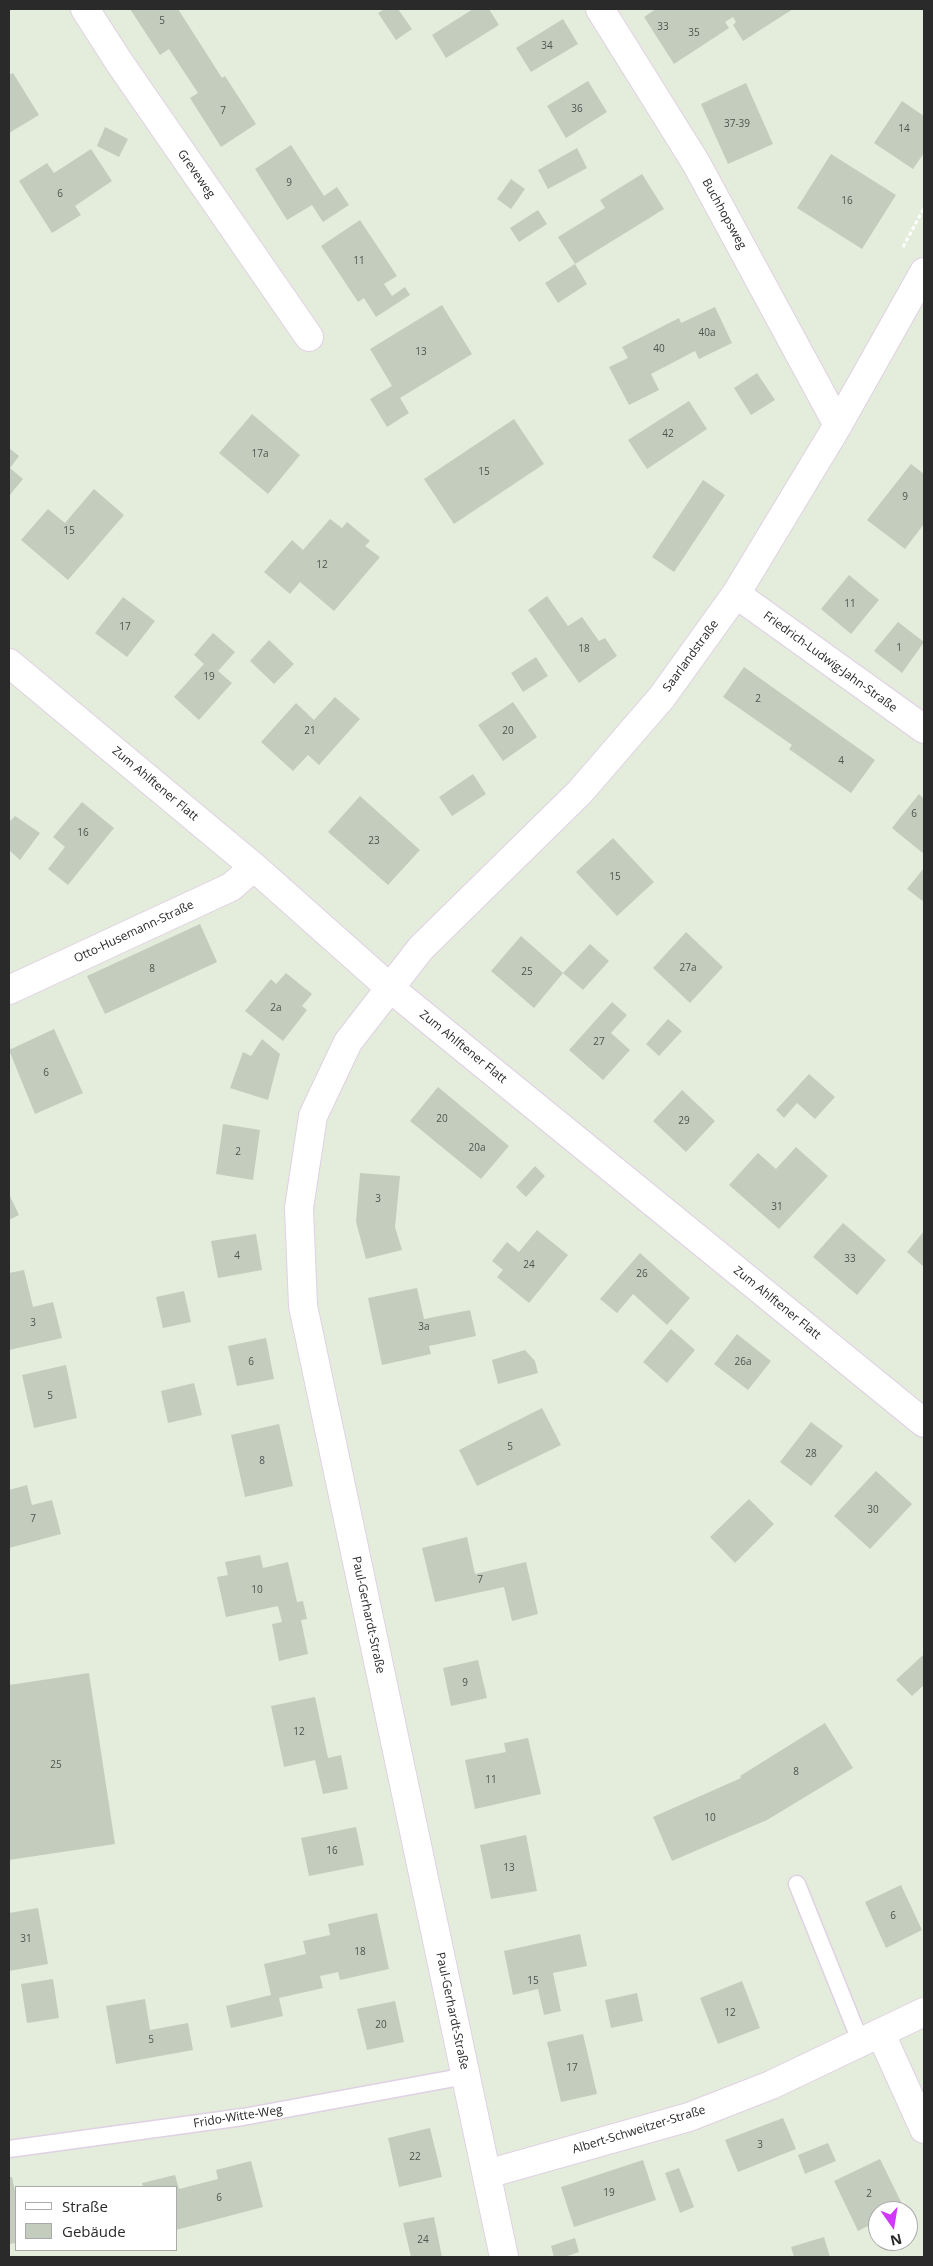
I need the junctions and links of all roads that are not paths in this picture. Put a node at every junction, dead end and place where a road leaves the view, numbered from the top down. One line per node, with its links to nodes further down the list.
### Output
1 (85, 9): 4 (street, Greveweg)
2 (600, 9): 5 (street, Buchhopsweg)
3 (924, 272): 5 (street, Saarlandstraße)
4 (309, 337)
5 (838, 426): 6 (street, Saarlandstraße)
6 (736, 594): 8 (street, Friedrich-Ludwig-Jahn-Straße); 10 (street, Saarlandstraße)
7 (9, 663): 9 (street, Zum Ahlftener Flatt)
8 (924, 729)
9 (254, 867): 10 (street, Zum Ahlftener Flatt); 11 (street, Otto-Husemann-Straße)
10 (390, 988): 12 (street, Zum Ahlftener Flatt); 16 (street, Paul-Gerhardt-Straße)
11 (9, 990)
12 (924, 1422)
13 (797, 1884): 15 (lane)
14 (924, 2012): 15 (street, Albert-Schweitzer-Straße)
15 (871, 2039): 17 (street); 19 (street, Albert-Schweitzer-Straße)
16 (466, 2076): 18 (lane, Frido-Witte-Weg); 19 (street, Paul-Gerhardt-Straße)
17 (924, 2129)
18 (9, 2150)
19 (487, 2174): 20 (street, Paul-Gerhardt-Straße)
20 (504, 2257)

